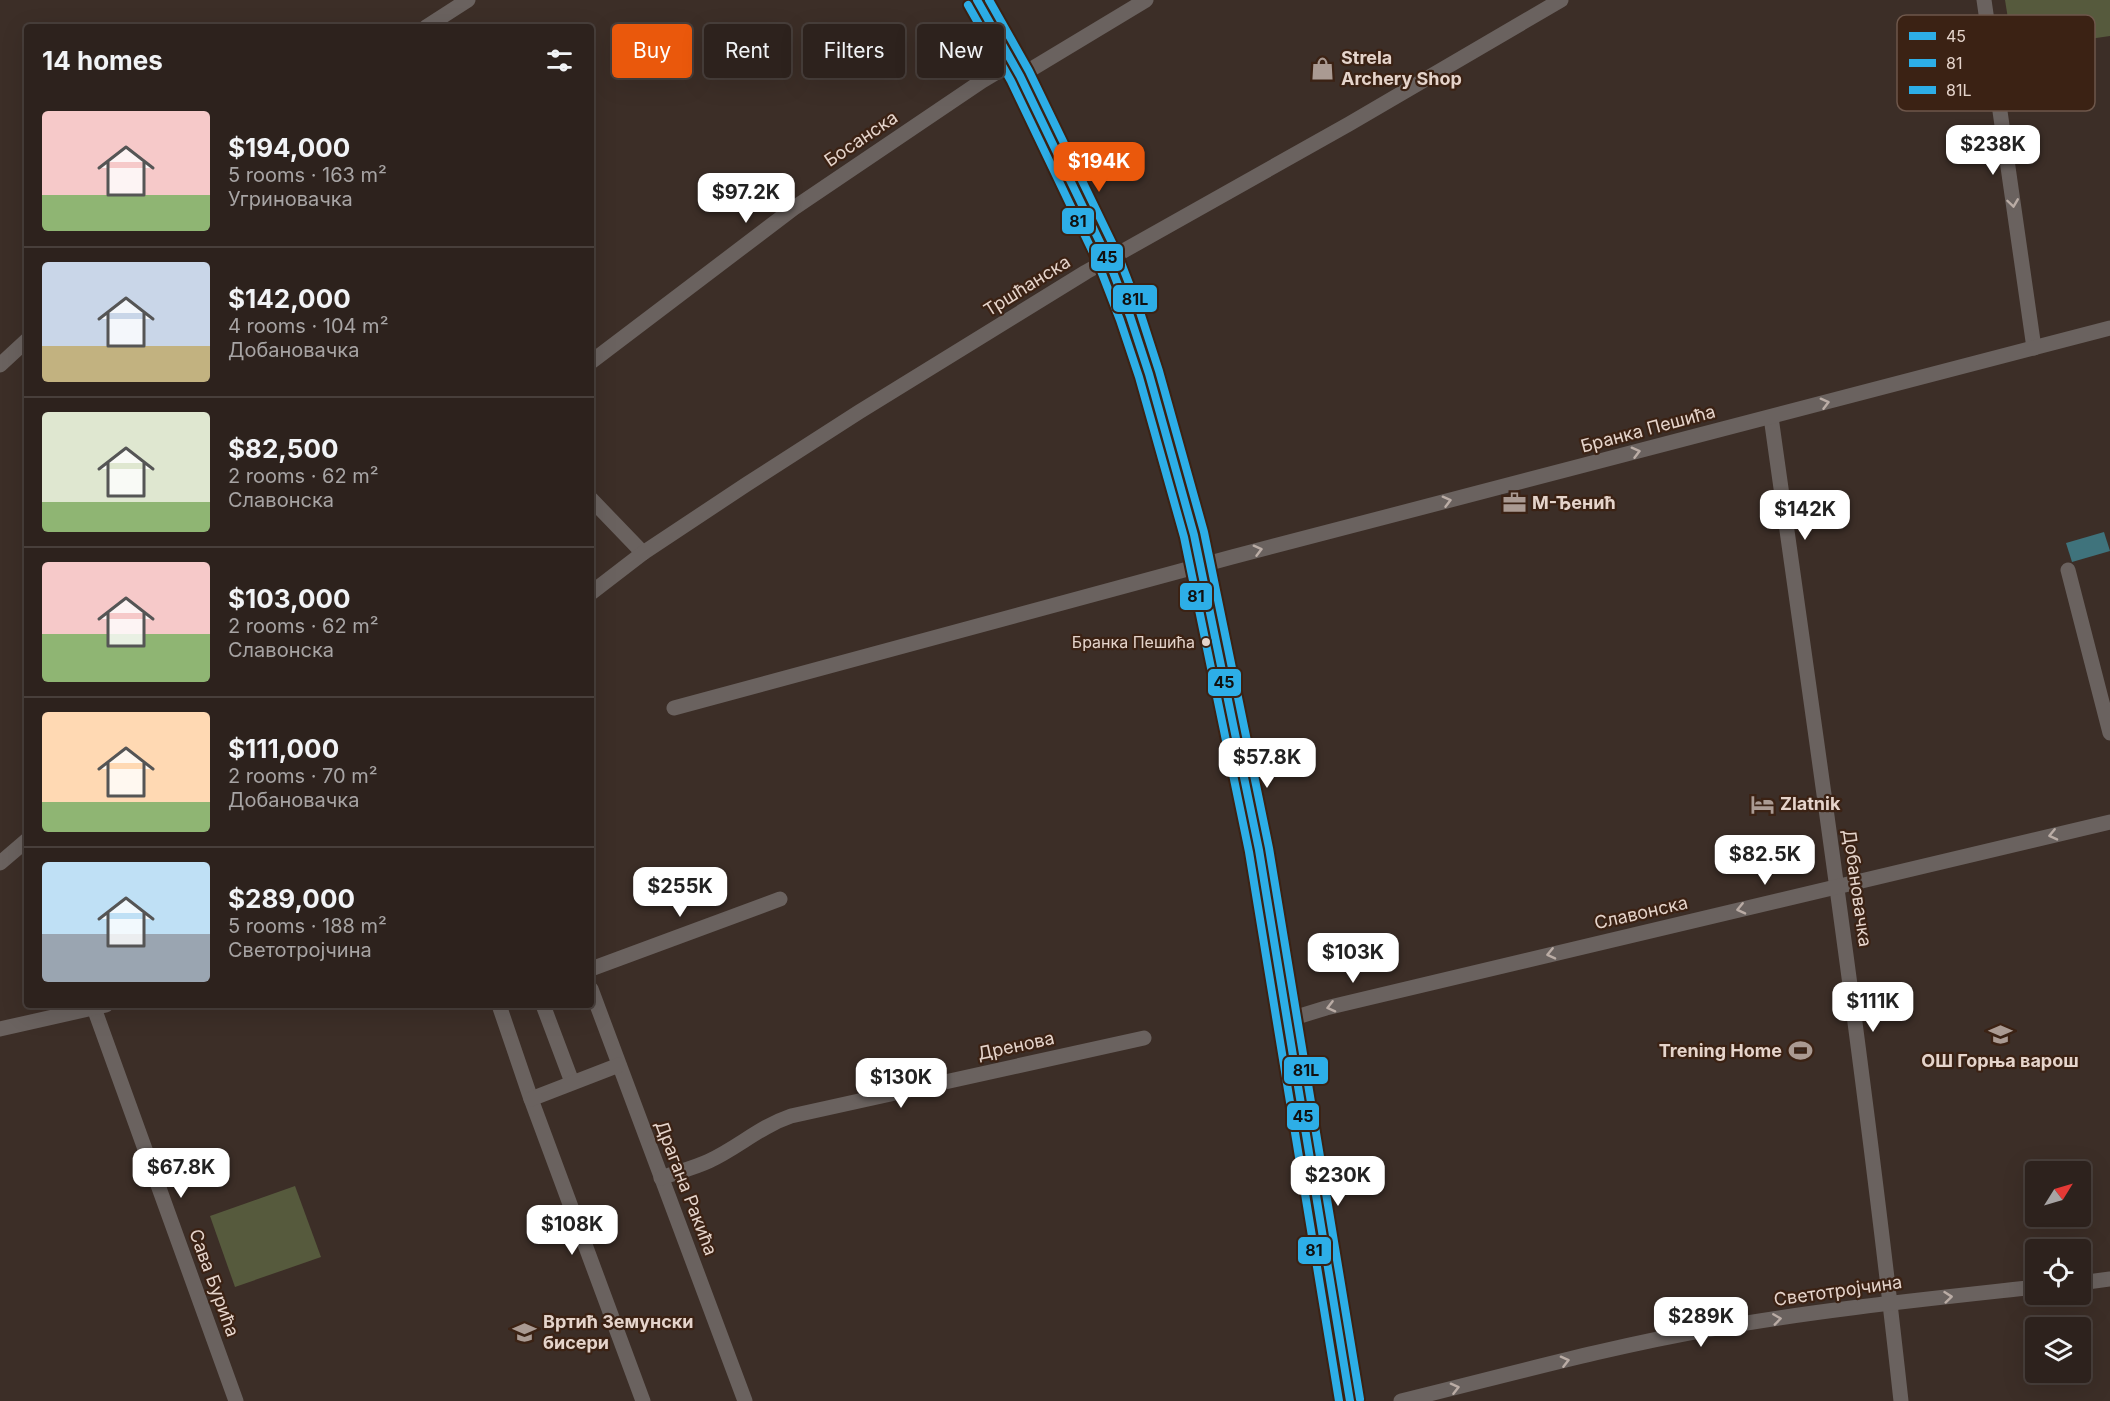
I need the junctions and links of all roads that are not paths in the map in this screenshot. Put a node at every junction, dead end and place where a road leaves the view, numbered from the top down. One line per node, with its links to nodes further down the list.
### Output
1 (468, 0): 7 (street)
2 (977, 0): 8 (main road)
3 (1146, 0): 8 (street, Босанска)
4 (1561, 0): 10 (street, Тршћанска)
5 (1984, 0): 6 (street, one-way to 6)
6 (1986, 15)
7 (431, 24)
8 (1016, 70): 10 (main road); 14 (street, Босанска)
9 (2000, 111): 13 (street, one-way to 13)
10 (1108, 259): 18 (street, Тршћанска); 19 (main road)
11 (2110, 328): 13 (street, Бранка Пешића)
12 (24, 343): 15 (street)
13 (2034, 348): 16 (street, Бранка Пешића, one-way to 13)
14 (594, 360)
15 (0, 365)
16 (1771, 417): 19 (street, Бранка Пешића, one-way to 16); 27 (street, Добановачка)
17 (594, 502): 18 (street)
18 (643, 553): 21 (street, Тршћанска)
19 (1202, 566): 22 (street, Бранка Пешића); 35 (main road)
20 (2068, 570): 23 (street)
21 (594, 591)
22 (674, 708)
23 (2110, 733)
24 (2110, 822): 27 (street, Славонска, one-way to 27)
25 (24, 843): 26 (street)
26 (0, 863)
27 (1838, 886): 35 (street, Славонска, one-way to 35); 45 (street, Добановачка)
28 (780, 899): 29 (street)
29 (594, 968)
30 (594, 997): 38 (street, Драгана Ракића)
31 (91, 1008): 36 (street)
32 (101, 1008): 46 (street, Сава Бурића)
33 (501, 1008): 40 (street)
34 (544, 1008): 39 (street)
35 (1287, 1020): 49 (main road)
36 (0, 1029)
37 (1144, 1038): 41 (street, Дренова)
38 (619, 1065): 39 (street); 41 (street, Драгана Ракића)
39 (572, 1083): 40 (street)
40 (531, 1099): 47 (street)
41 (661, 1178): 48 (street, Драгана Ракића)
42 (2110, 1279): 43 (street)
43 (2091, 1282)
44 (2025, 1288): 45 (street, Светотројчина, one-way to 44)
45 (1890, 1303): 50 (street, Светотројчина, one-way to 45); 51 (street, Добановачка)
46 (236, 1401)
47 (643, 1401)
48 (745, 1401)
49 (1350, 1401)
50 (1401, 1401)
51 (1901, 1401)

